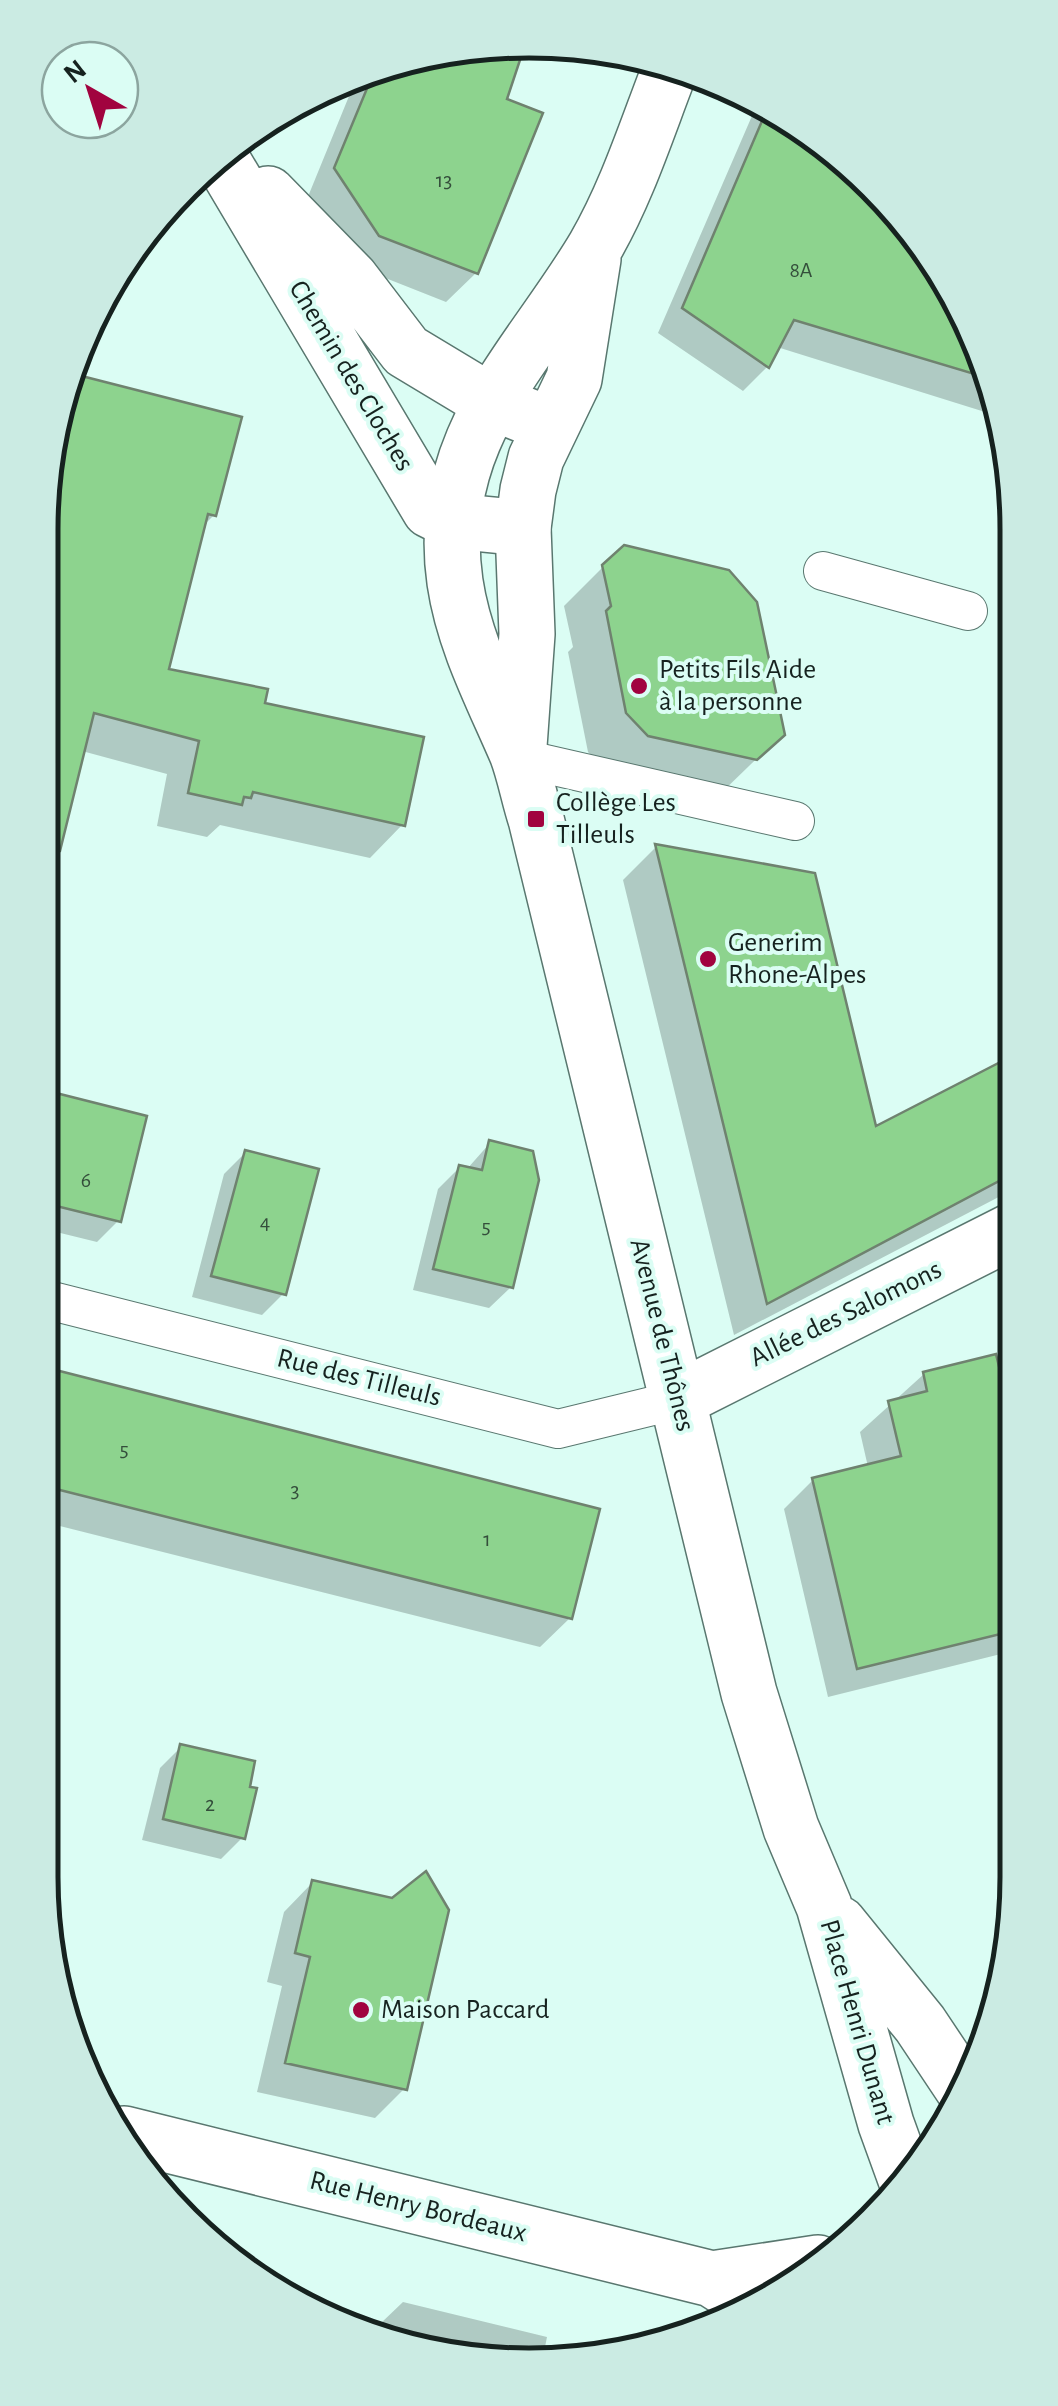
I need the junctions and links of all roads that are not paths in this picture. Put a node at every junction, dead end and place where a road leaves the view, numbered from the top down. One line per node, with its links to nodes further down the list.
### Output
1 (666, 78): 4 (main road, Avenue de Thônes)
2 (235, 161): 5 (main road, Chemin des Cloches)
3 (227, 168): 7 (main road, Chemin des Cloches)
4 (595, 246): 5 (main road, Avenue de Thônes); 6 (main road, Avenue de Thônes)
5 (489, 401): 6 (main road, Chemin des Cloches); 7 (main road, Avenue de Thônes)
6 (550, 425): 8 (main road, Avenue de Thônes)
7 (452, 522): 8 (main road); 11 (main road, Avenue de Thônes)
8 (523, 528): 11 (main road, Avenue de Thônes)
9 (823, 571): 10 (lane)
10 (968, 611)
11 (518, 758): 12 (lane); 15 (main road, Avenue de Thônes)
12 (795, 822)
13 (1000, 1237): 15 (main road, Allée des Salomons)
14 (58, 1303): 15 (lane, Rue des Tilleuls)
15 (677, 1400): 16 (main road, Avenue de Thônes)
16 (824, 1906): 17 (main road, Place Henri Dunant); 19 (main road, Place Henri Dunant)
17 (956, 2078)
18 (136, 2137): 21 (main road, Rue Henry Bordeaux)
19 (901, 2166)
20 (775, 2279): 21 (main road, Rue Henry Bordeaux)
21 (734, 2293)

